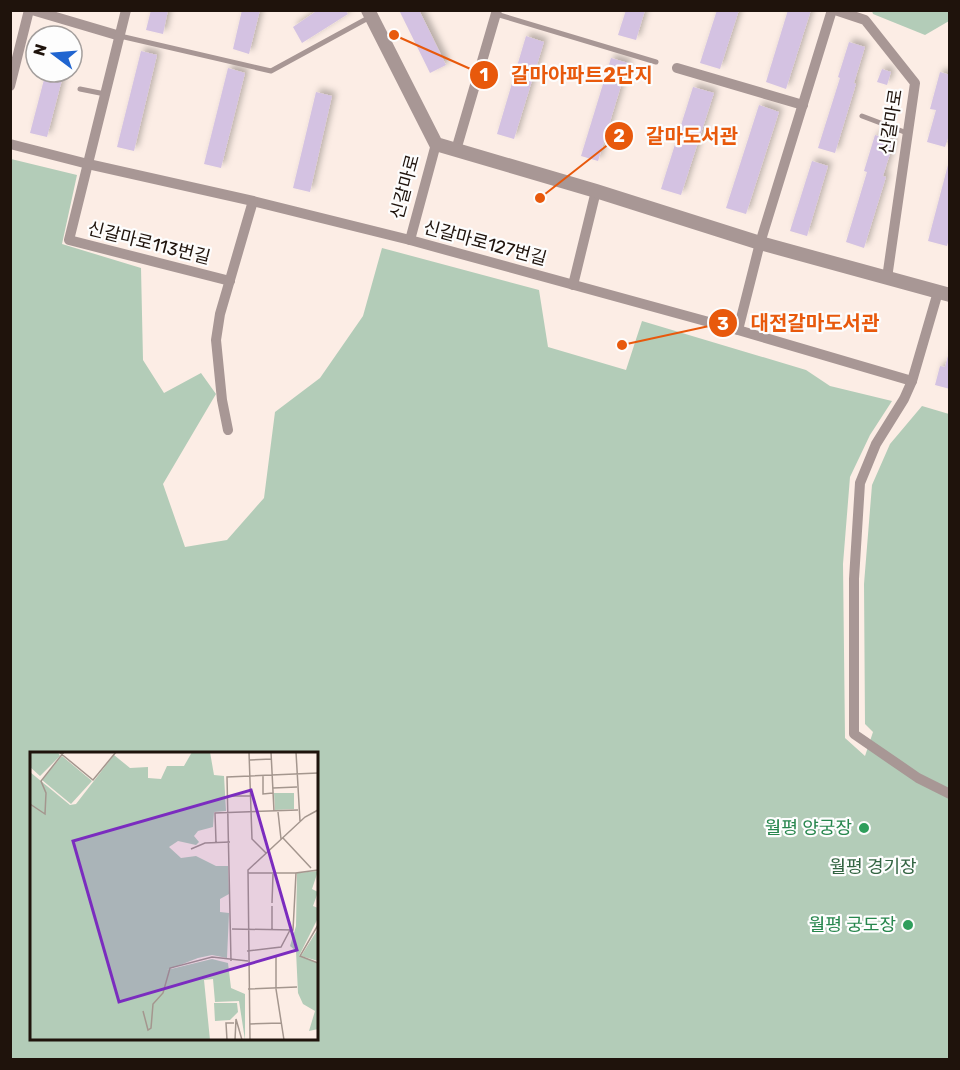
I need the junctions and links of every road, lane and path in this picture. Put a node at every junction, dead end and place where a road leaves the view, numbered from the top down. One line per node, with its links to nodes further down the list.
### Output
1 (31, 10): 6 (street); 9 (street)
2 (126, 10): 6 (street, 신갈마로113번길)
3 (834, 10): 12 (street, 신갈마로); 14 (street, 신갈마로)
4 (496, 12): 7 (lane); 17 (street)
5 (370, 13): 6 (lane); 16 (street, 신갈마로)
6 (120, 36): 11 (street, 신갈마로113번길)
7 (656, 62)
8 (677, 68): 12 (street)
9 (10, 86)
10 (80, 89): 11 (lane)
11 (105, 94): 18 (street, 신갈마로113번길)
12 (803, 105): 22 (street, 신갈마로)
13 (862, 116): 14 (lane)
14 (907, 133): 23 (street, 신갈마로)
15 (10, 144): 18 (street, 신갈마로127번길)
16 (436, 144): 17 (street, 신갈마로); 21 (street, 신갈마로)
17 (456, 150): 19 (street, 신갈마로)
18 (88, 164): 20 (street, 신갈마로127번길); 24 (street, 신갈마로113번길)
19 (596, 191): 22 (street, 신갈마로); 25 (street)
20 (253, 201): 21 (street, 신갈마로127번길); 24 (street, 신갈마로113번길)
21 (410, 240): 25 (street, 신갈마로127번길)
22 (760, 243): 23 (street, 신갈마로); 27 (street, 신갈마로)
23 (887, 278): 26 (street, 신갈마로)
24 (230, 281): 29 (street)
25 (573, 285): 27 (street, 신갈마로127번길)
26 (944, 293): 28 (street, 신갈마로)
27 (738, 330): 28 (street, 신갈마로127번길)
28 (912, 381): 30 (street, 신갈마로)
29 (228, 430)
30 (950, 794)

